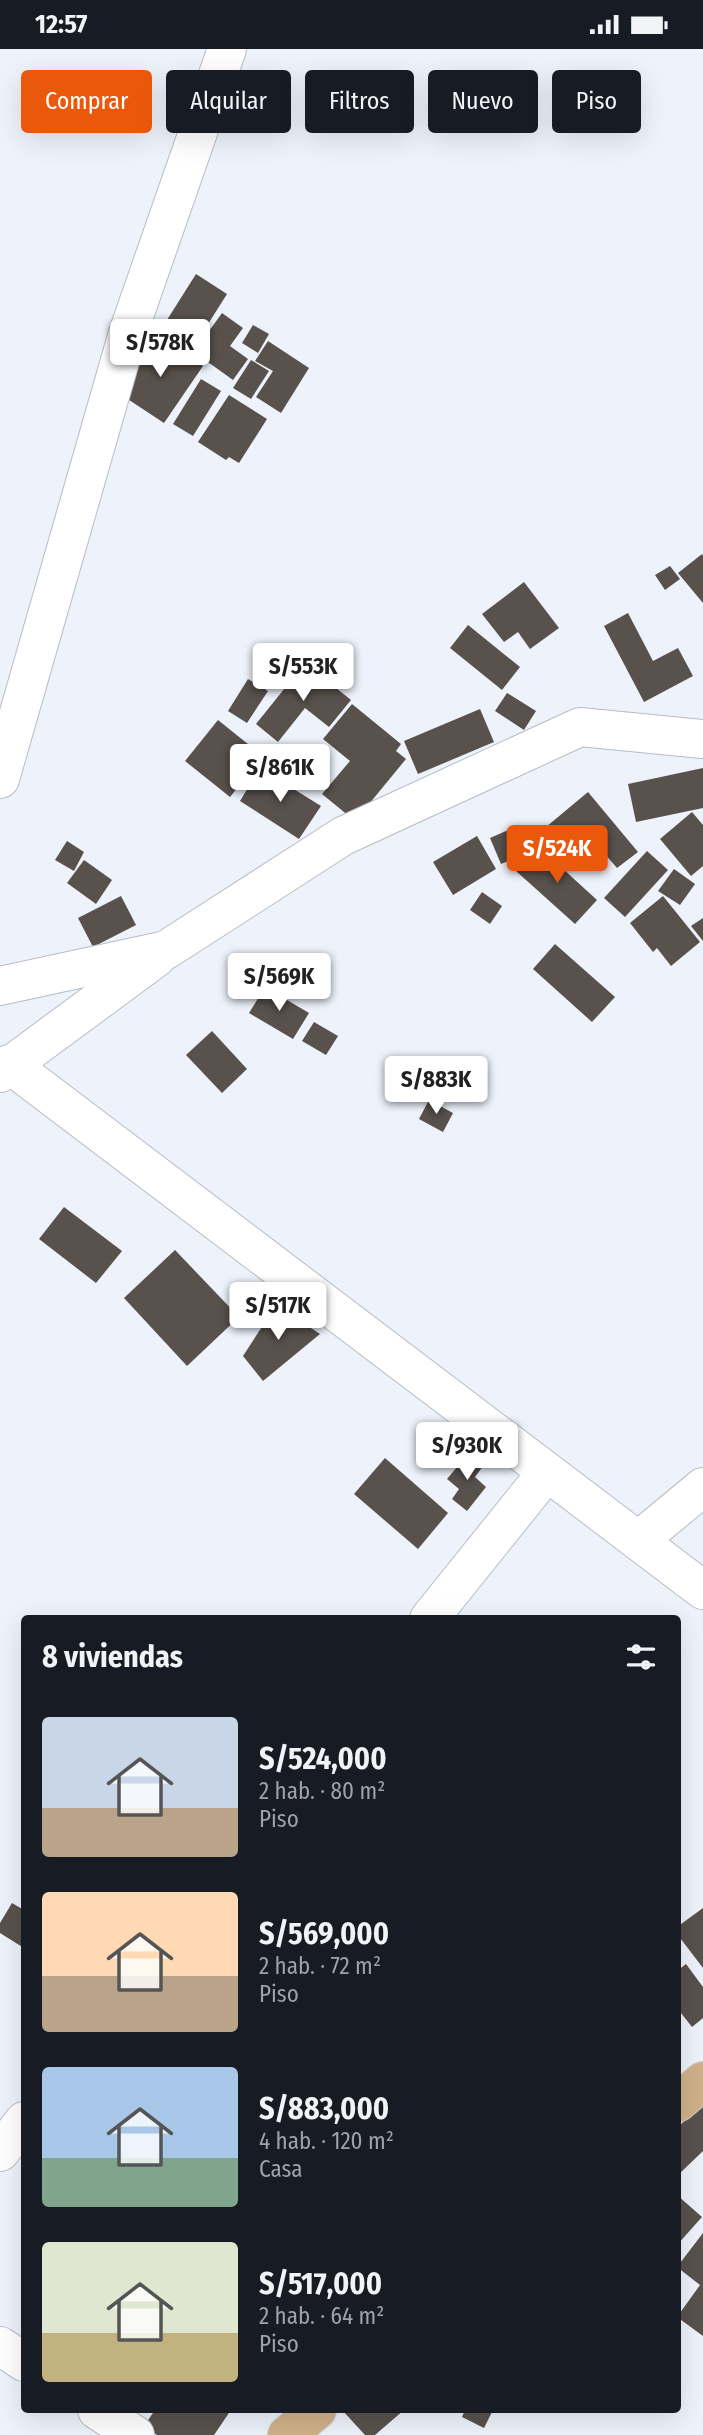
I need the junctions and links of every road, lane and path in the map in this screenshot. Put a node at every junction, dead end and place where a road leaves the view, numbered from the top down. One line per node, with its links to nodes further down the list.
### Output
1 (227, 49): 3 (street)
2 (703, 739): 4 (street)
3 (0, 779)
4 (166, 950): 5 (street); 6 (street)
5 (0, 986)
6 (4, 1069): 7 (street)
7 (547, 1472): 9 (street); 11 (street)
8 (703, 1487): 9 (street)
9 (638, 1541): 10 (street)
10 (703, 1590)
11 (432, 1615)
12 (703, 2081): 13 (main road)
13 (681, 2100)
14 (21, 2125): 15 (street)
15 (0, 2151)
16 (0, 2346): 17 (street)
17 (21, 2361)
18 (102, 2413): 20 (street)
19 (313, 2413): 21 (main road)
20 (135, 2435)
21 (287, 2435)

